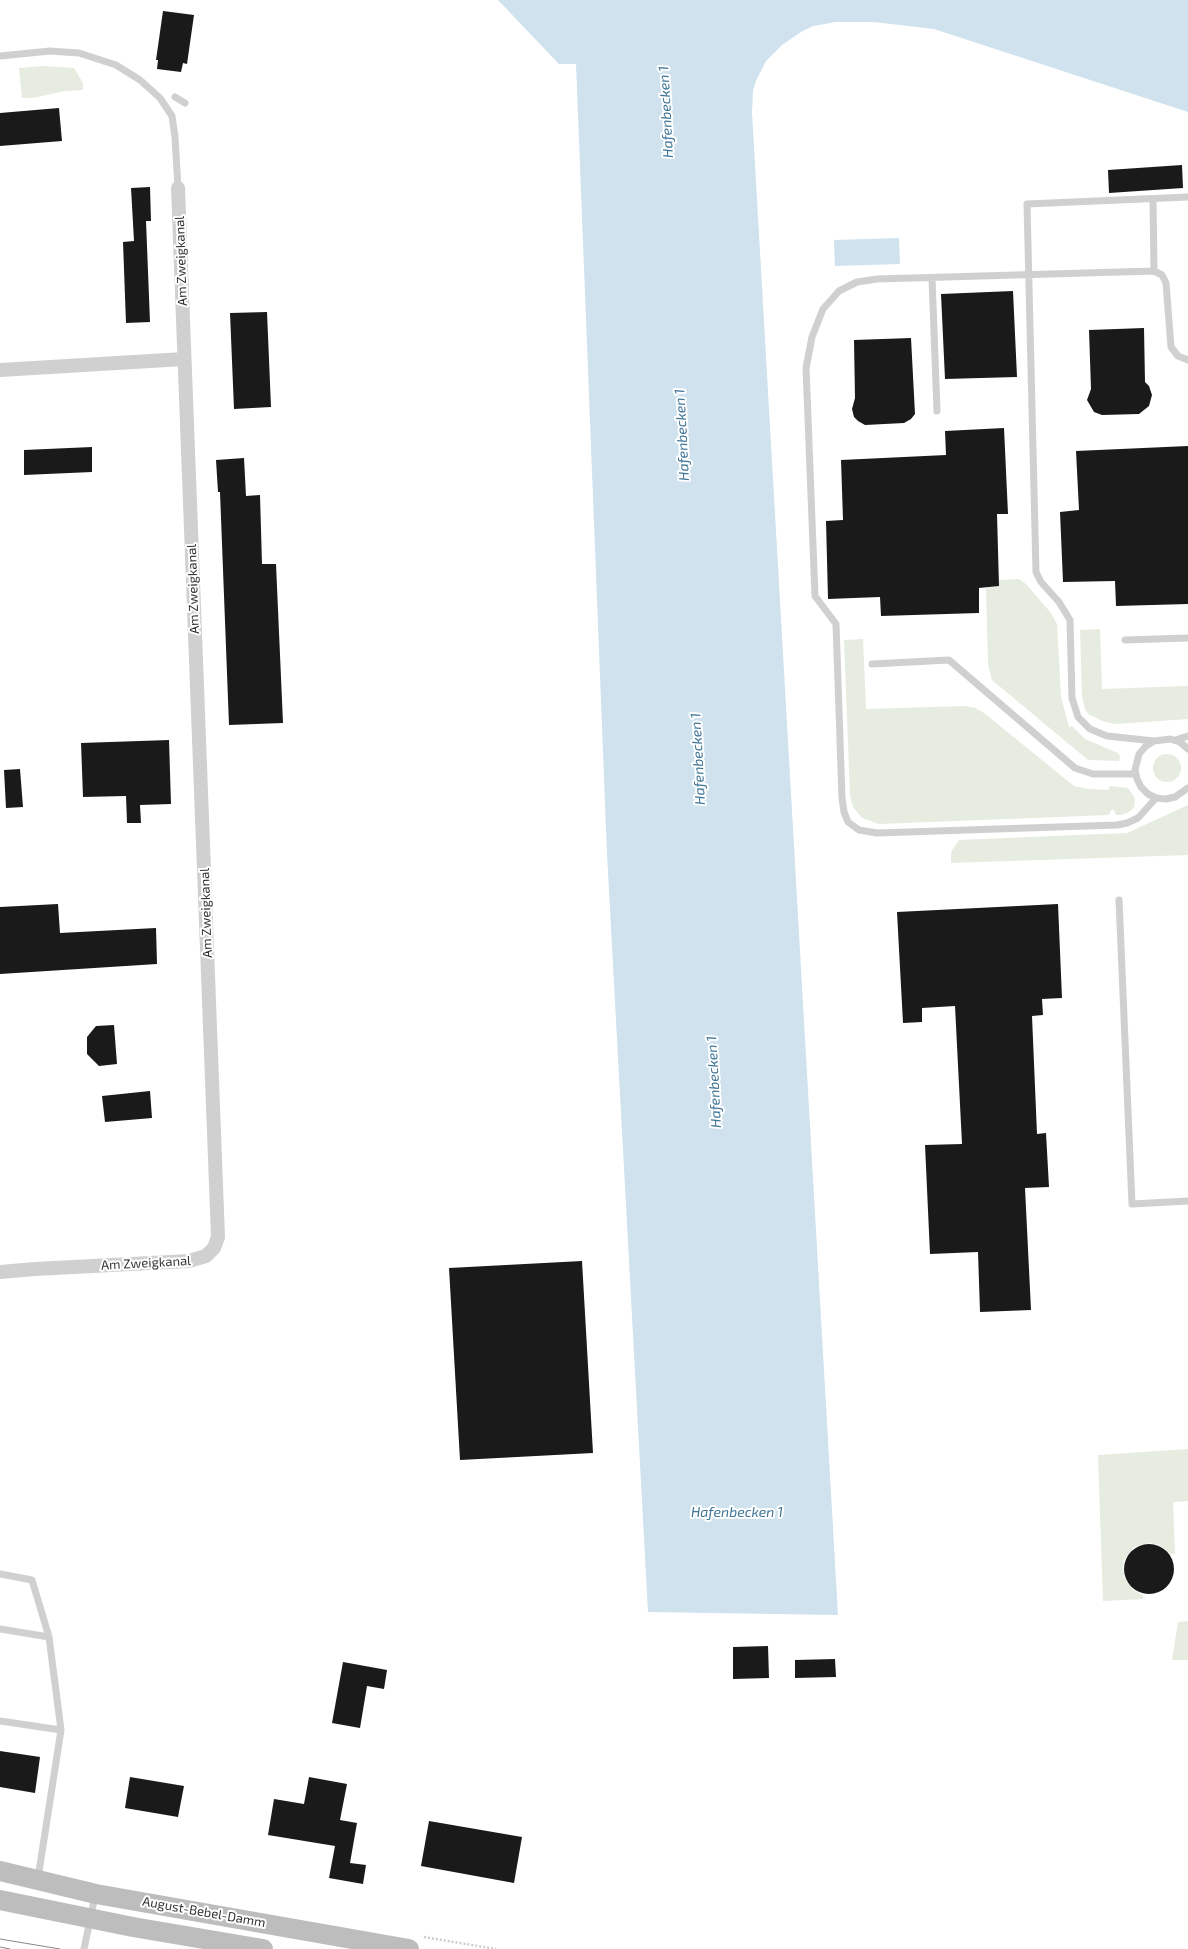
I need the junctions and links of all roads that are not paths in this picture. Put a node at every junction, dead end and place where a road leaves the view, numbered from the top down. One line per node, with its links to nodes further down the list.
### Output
1 (0, 56): 4 (lane)
2 (175, 97): 3 (lane)
3 (185, 103)
4 (178, 188): 10 (street, Am Zweigkanal)
5 (1188, 197): 6 (lane)
6 (1153, 199): 7 (lane); 8 (lane)
7 (1154, 270): 8 (lane); 11 (lane)
8 (1029, 273): 9 (lane); 19 (lane)
9 (932, 278): 13 (lane); 23 (lane)
10 (184, 359): 12 (street); 26 (street, Am Zweigkanal)
11 (1188, 360)
12 (0, 370)
13 (937, 411)
14 (1188, 638): 15 (lane)
15 (1125, 640)
16 (872, 664): 21 (lane)
17 (1188, 736): 18 (lane)
18 (1175, 740): 19 (lane); 20 (lane)
19 (1154, 741): 21 (lane)
20 (1188, 749)
21 (1136, 774): 23 (lane)
22 (1188, 788): 23 (lane)
23 (1156, 798)
24 (1119, 900): 25 (lane)
25 (1188, 1201)
26 (0, 1272)
27 (0, 1574): 29 (lane)
28 (0, 1629): 29 (lane)
29 (49, 1637): 31 (lane)
30 (0, 1721): 31 (lane)
31 (61, 1730): 33 (lane)
32 (0, 1871): 33 (main road, August-Bebel-Damm)
33 (37, 1881): 34 (main road, August-Bebel-Damm)
34 (96, 1894): 36 (lane); 39 (main road, August-Bebel-Damm)
35 (0, 1900): 36 (main road, August-Bebel-Damm)
36 (91, 1919): 37 (lane); 38 (main road, August-Bebel-Damm)
37 (84, 1949)
38 (263, 1949)
39 (409, 1949)

